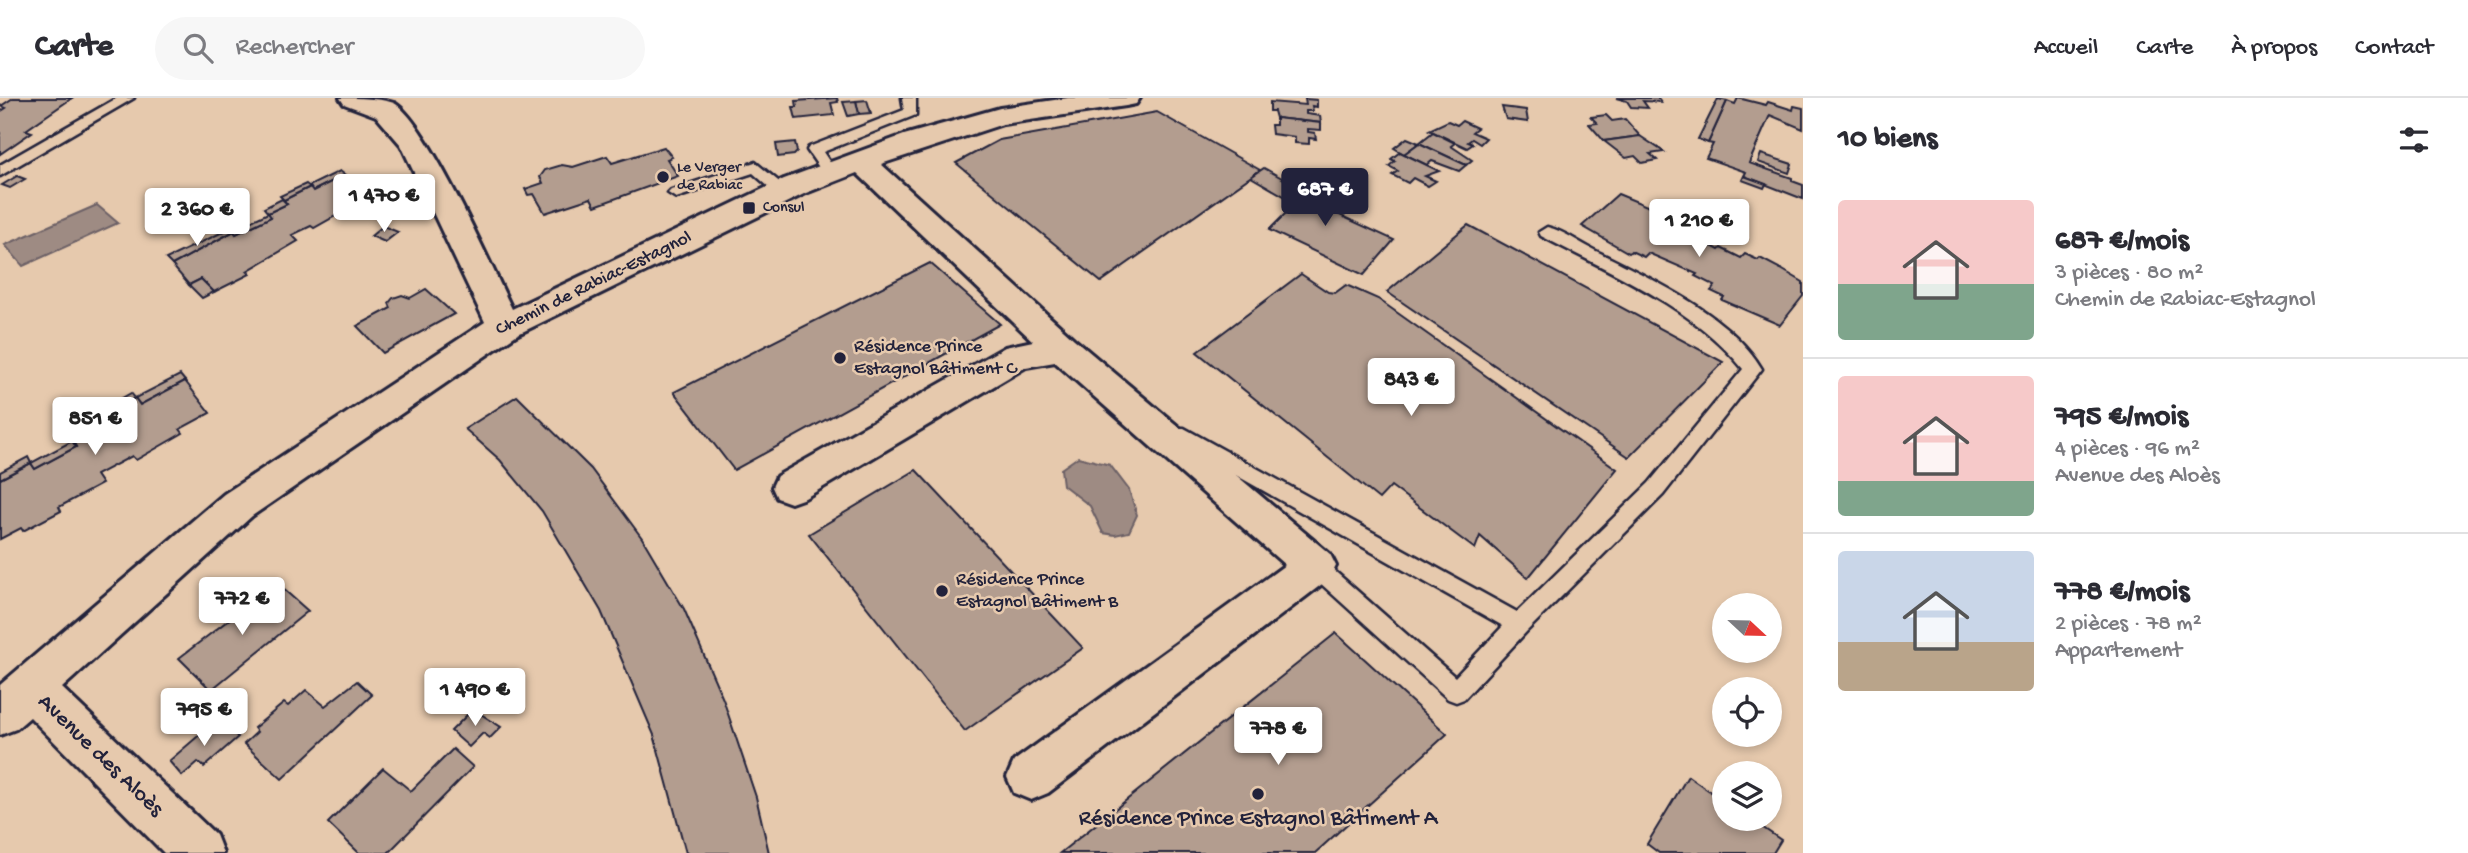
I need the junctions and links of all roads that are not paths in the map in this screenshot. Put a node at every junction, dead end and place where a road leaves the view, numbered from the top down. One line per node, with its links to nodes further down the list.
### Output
1 (127, 98): 6 (lane)
2 (354, 98): 11 (street)
3 (909, 98): 7 (lane)
4 (1126, 98): 5 (street, Chemin de Rabiac-Estagnol)
5 (861, 162): 7 (street, Chemin de Rabiac-Estagnol); 12 (street)
6 (0, 171)
7 (830, 173): 8 (street, Chemin de Rabiac-Estagnol)
8 (783, 192): 9 (lane); 11 (street, Chemin de Rabiac-Estagnol)
9 (677, 193)
10 (1547, 232): 16 (lane)
11 (503, 326): 17 (street, Chemin de Rabiac-Estagnol)
12 (1062, 348): 13 (street); 14 (street)
13 (1136, 412): 15 (street); 16 (lane)
14 (792, 487)
15 (1315, 566): 16 (lane); 18 (street)
16 (1519, 624)
17 (15, 702): 19 (street, Avenue des Aloès)
18 (1031, 777)
19 (198, 853)

